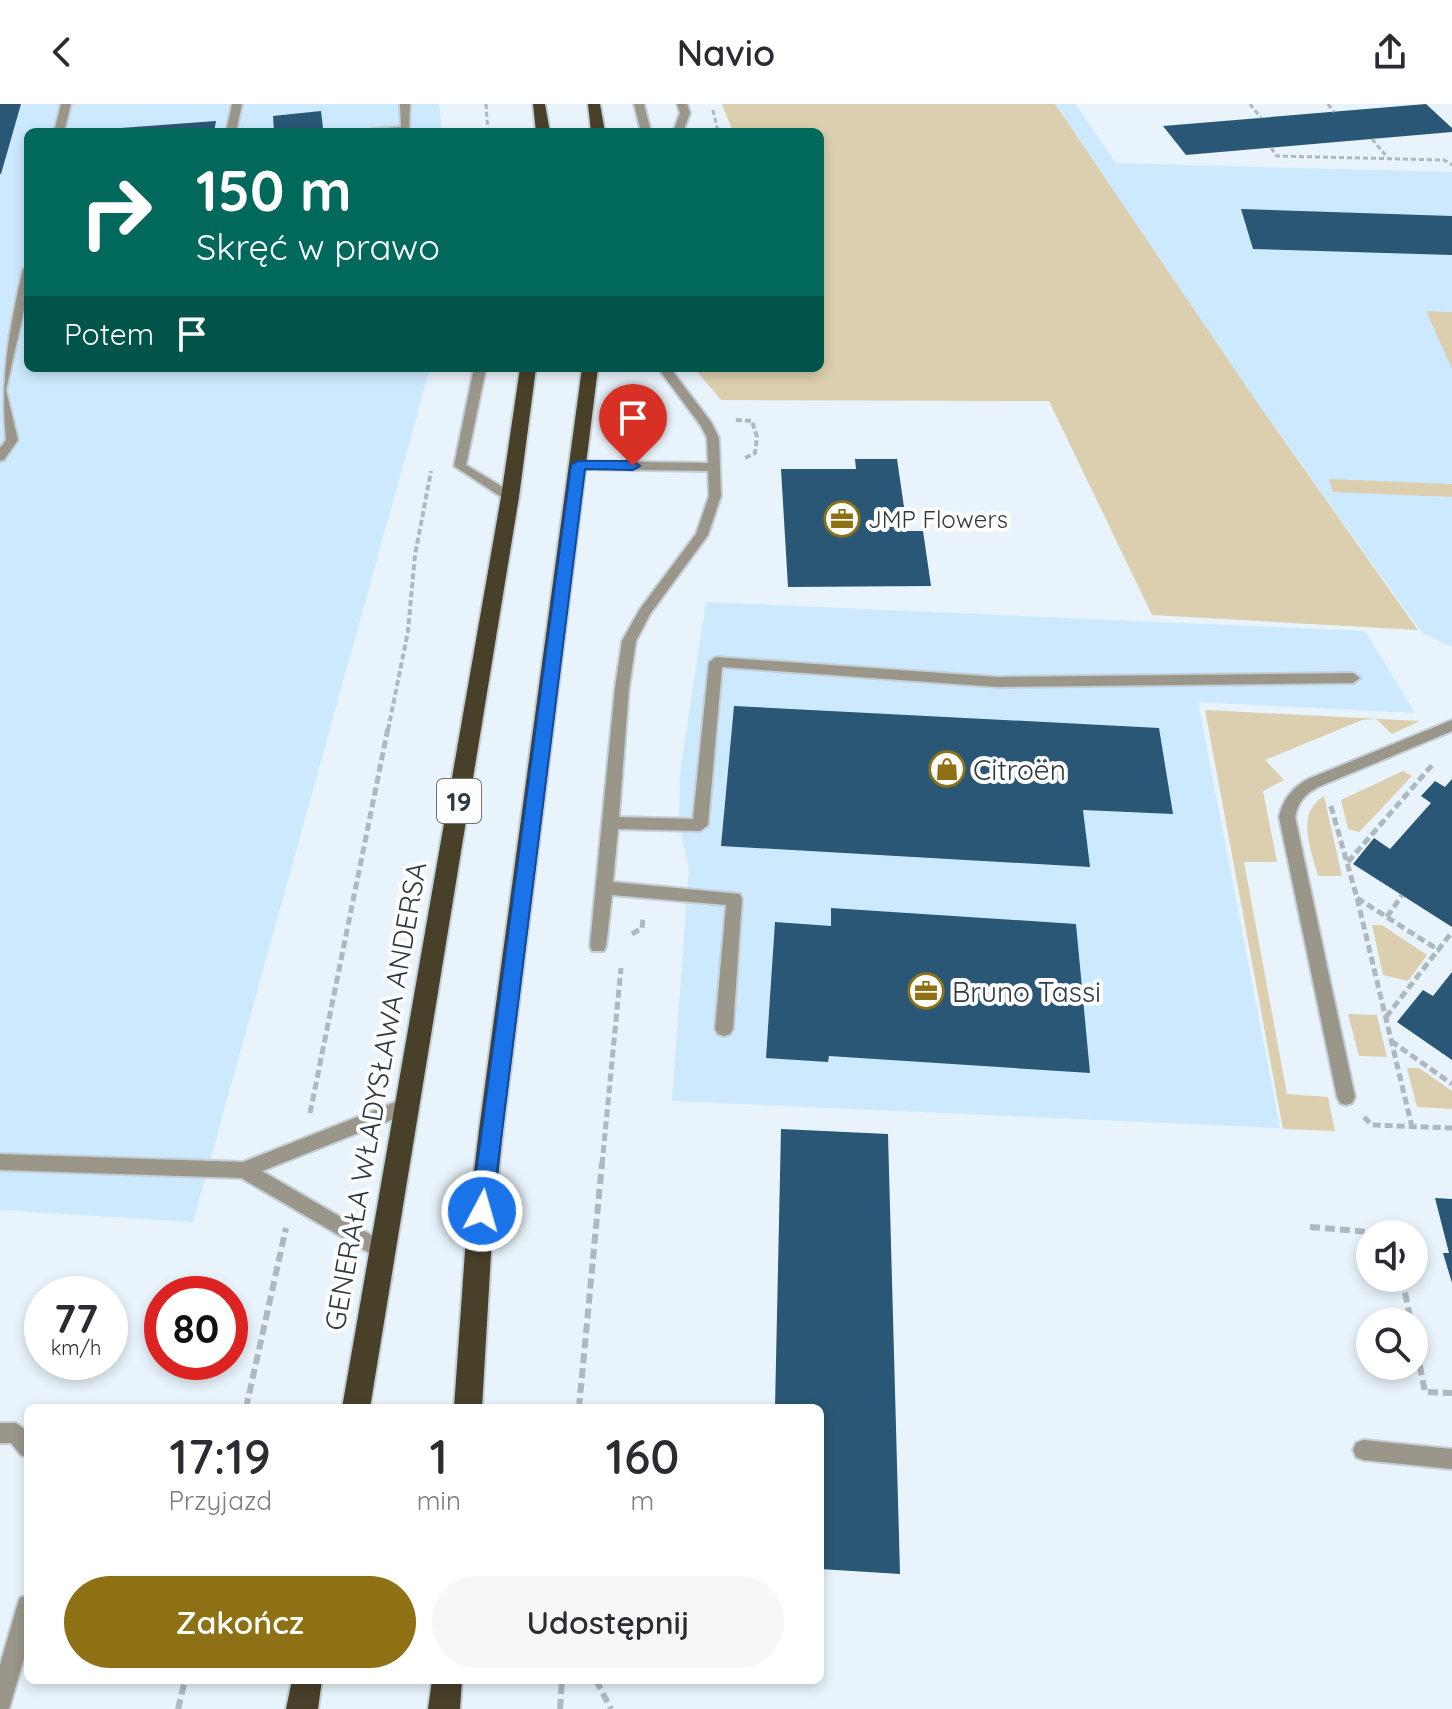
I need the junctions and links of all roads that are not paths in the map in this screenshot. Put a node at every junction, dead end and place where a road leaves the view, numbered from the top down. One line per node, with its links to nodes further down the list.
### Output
1 (66, 104): 8 (street)
2 (236, 104): 9 (street)
3 (405, 104): 10 (street)
4 (539, 104): 11 (highway)
5 (594, 104): 12 (highway)
6 (639, 104): 13 (street)
7 (682, 104): 14 (street)
8 (60, 128)
9 (232, 128)
10 (406, 128)
11 (542, 128)
12 (597, 128)
13 (645, 128)
14 (679, 128)
15 (24, 286): 20 (street)
16 (479, 372): 23 (street)
17 (527, 372): 23 (highway, GENERAŁA WŁADYSŁAWA ANDERSA / 19)
18 (590, 372): 21 (highway)
19 (667, 372): 22 (street)
20 (0, 457)
21 (578, 465): 22 (street); 36 (highway)
22 (715, 467): 26 (street)
23 (510, 497): 31 (highway, GENERAŁA WŁADYSŁAWA ANDERSA / 19)
24 (1353, 678): 26 (street)
25 (1452, 725): 30 (street)
26 (611, 823): 27 (street)
27 (605, 888): 28 (street); 29 (street)
28 (598, 946)
29 (724, 1029)
30 (1346, 1097)
31 (408, 1105): 33 (street); 34 (highway, GENERAŁA WŁADYSŁAWA ANDERSA / 19)
32 (0, 1162): 33 (street)
33 (243, 1170): 34 (street)
34 (383, 1252): 35 (highway, GENERAŁA WŁADYSŁAWA ANDERSA / 19)
35 (357, 1404)
36 (468, 1404)
37 (0, 1433): 38 (street)
38 (24, 1443)
39 (1363, 1450): 40 (street)
40 (1452, 1459)
41 (24, 1620): 44 (street)
42 (306, 1684): 45 (highway)
43 (447, 1684): 46 (highway)
44 (0, 1704)
45 (302, 1709)
46 (444, 1709)

